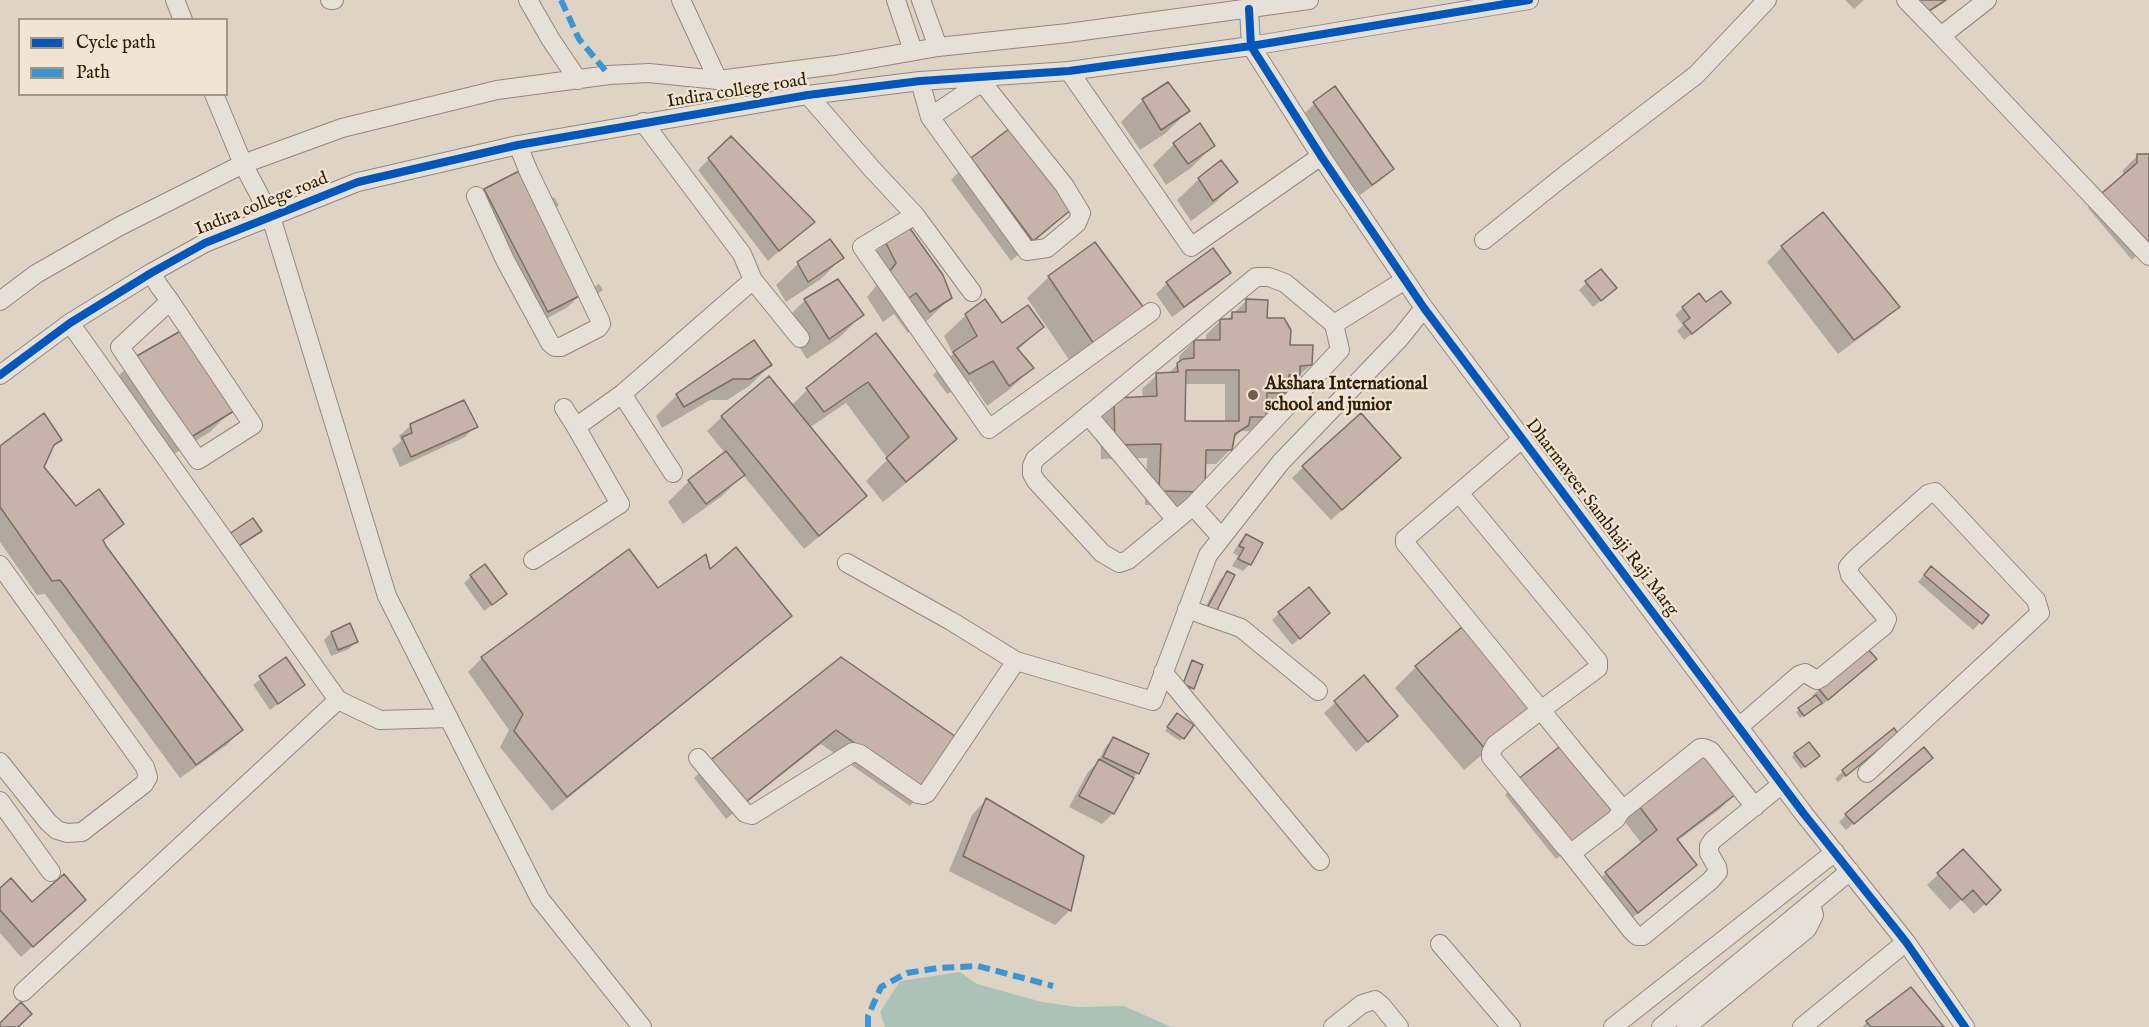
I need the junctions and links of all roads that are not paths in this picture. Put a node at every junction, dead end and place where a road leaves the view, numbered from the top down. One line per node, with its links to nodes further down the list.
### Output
1 (175, 0): 12 (street)
2 (528, 0): 18 (street)
3 (681, 0): 19 (street)
4 (896, 0): 16 (street)
5 (921, 0): 15 (street)
6 (1309, 0): 11 (street, Indira college road)
7 (1529, 0): 14 (street, Indira college road)
8 (1767, 0): 31 (street)
9 (1906, 0): 13 (street)
10 (1987, 0): 13 (street)
11 (1249, 9): 14 (street, Dharmaveer Sambhaji Raji Marg); 15 (street, Indira college road)
12 (182, 18)
13 (1941, 36): 32 (street)
14 (1251, 46): 17 (street, Indira college road); 26 (street, Dharmaveer Sambhaji Raji Marg)
15 (938, 47): 16 (street, Indira college road)
16 (913, 51): 19 (street, Indira college road)
17 (1069, 70): 20 (street, Indira college road); 26 (street)
18 (578, 80): 19 (street, Indira college road); 27 (street, Indira college road)
19 (718, 80)
20 (920, 81): 21 (street, Indira college road); 23 (street)
21 (808, 95): 24 (street, Indira college road); 29 (street)
22 (215, 96): 27 (street)
23 (930, 117): 23 (street)
24 (644, 122): 25 (street, Indira college road); 34 (street)
25 (518, 145): 28 (street); 30 (street, Indira college road)
26 (1321, 156): 35 (street, Dharmaveer Sambhaji Raji Marg)
27 (243, 164): 30 (street); 37 (street, Indira college road)
28 (476, 196)
29 (915, 215): 36 (street); 40 (street)
30 (271, 217): 33 (street, Indira college road); 64 (street)
31 (1484, 240)
32 (2149, 256)
33 (151, 273): 38 (street); 41 (street, Indira college road)
34 (753, 280): 43 (street); 45 (street)
35 (1406, 280): 39 (street, Dharmaveer Sambhaji Raji Marg); 42 (street)
36 (972, 292)
37 (0, 300)
38 (170, 301): 38 (street)
39 (1424, 308): 49 (street, Dharmaveer Sambhaji Raji Marg); 54 (street)
40 (1151, 312)
41 (70, 322): 44 (street, Indira college road); 62 (street)
42 (1334, 324): 47 (street); 52 (street)
43 (800, 338)
44 (0, 375)
45 (622, 394): 48 (street); 50 (street)
46 (564, 408): 48 (street)
47 (1088, 415): 53 (street); 53 (street)
48 (576, 427): 55 (street)
49 (1522, 438): 51 (street); 65 (street, Dharmaveer Sambhaji Raji Marg)
50 (673, 473)
51 (1459, 493): 63 (street); 63 (street)
52 (1193, 506): 53 (street); 54 (street)
53 (1176, 520)
54 (1221, 537): 58 (street)
55 (533, 560)
56 (847, 563): 59 (street)
57 (0, 565): 67 (street)
58 (1187, 609): 60 (street); 61 (street)
59 (1016, 661): 60 (street); 66 (street)
60 (1163, 672): 75 (street)
61 (1318, 691)
62 (338, 700): 64 (street); 81 (street)
63 (1541, 710): 72 (street); 73 (street)
64 (449, 718): 82 (street)
65 (1739, 727): 68 (street); 69 (street, Dharmaveer Sambhaji Raji Marg)
66 (698, 758)
67 (0, 762)
68 (1867, 773)
69 (1782, 784): 71 (street); 74 (street, Dharmaveer Sambhaji Raji Marg)
70 (0, 801): 77 (street)
71 (1755, 807): 72 (street); 73 (street)
72 (1621, 811): 73 (street)
73 (1569, 851)
74 (1835, 852): 76 (street, Dharmaveer Sambhaji Raji Marg); 86 (street)
75 (1320, 861)
76 (1850, 871): 78 (street); 79 (street, Dharmaveer Sambhaji Raji Marg)
77 (51, 872)
78 (1811, 904): 87 (street); 88 (street)
79 (1906, 942): 89 (street); 90 (street, Dharmaveer Sambhaji Raji Marg)
80 (1440, 944): 85 (street)
81 (23, 992)
82 (642, 1027)
83 (1333, 1027): 84 (street)
84 (1399, 1027)
85 (1511, 1027)
86 (1613, 1027)
87 (1661, 1027)
88 (1686, 1027)
89 (1802, 1027)
90 (1965, 1027)

